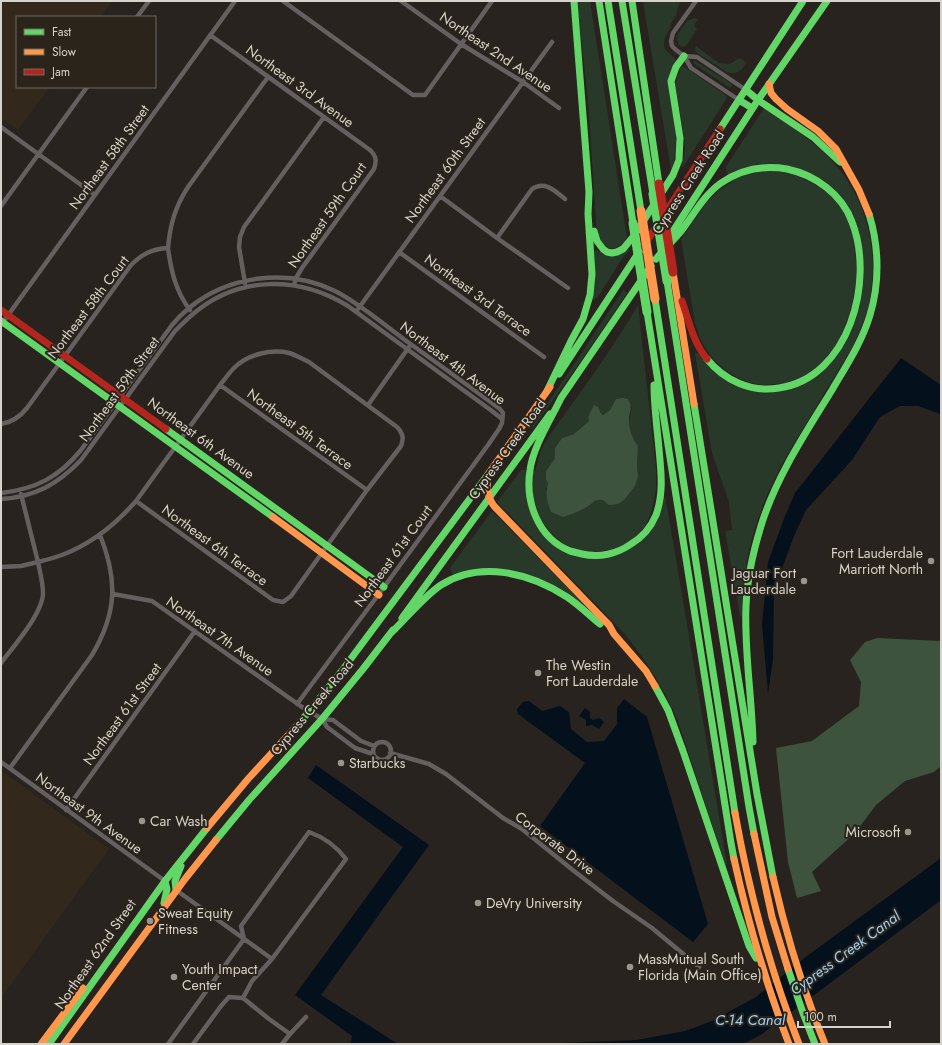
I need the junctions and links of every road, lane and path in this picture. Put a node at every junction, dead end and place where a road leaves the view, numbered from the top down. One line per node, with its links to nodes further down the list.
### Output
1 (149, 1): 14 (street)
2 (235, 1): 15 (street, Northeast 58th Street)
3 (283, 1): 17 (street)
4 (401, 1): 17 (street, Northeast 2nd Avenue)
5 (492, 1): 17 (street)
6 (574, 1): 33 (main road)
7 (599, 1): 55 (main road, bridge)
8 (608, 1): 115 (main road, bridge)
9 (622, 1): 99 (main road, bridge)
10 (632, 1): 42 (main road, bridge)
11 (696, 1): 18 (street)
12 (803, 1): 23 (main road, Cypress Creek Road)
13 (827, 1): 21 (main road, Cypress Creek Road)
14 (138, 16)
15 (210, 35): 19 (street, Northeast 3rd Avenue); 34 (street, Northeast 58th Street)
16 (552, 42): 20 (street, Northeast 60th Street)
17 (461, 44): 20 (street, Northeast 2nd Avenue)
18 (684, 56): 23 (street); 24 (street); 33 (main road)
19 (268, 77): 28 (street, Northeast 3rd Avenue); 39 (street)
20 (523, 82): 26 (street, Northeast 2nd Avenue); 35 (street, Northeast 60th Street)
21 (769, 84): 25 (main road, Cypress Creek Road); 32 (main road)
22 (86, 88): 30 (street)
23 (746, 90): 24 (main road, Cypress Creek Road); 25 (main road)
24 (739, 100): 27 (main road); 59 (main road, Cypress Creek Road)
25 (758, 100): 27 (main road, Cypress Creek Road); 32 (main road)
26 (559, 108)
27 (752, 108): 41 (main road, Cypress Creek Road)
28 (324, 117): 31 (street, Northeast 3rd Avenue); 44 (street)
29 (1, 127): 30 (street)
30 (38, 154): 34 (street); 37 (street)
31 (375, 157): 43 (street, Northeast 59th Court)
32 (846, 167): 92 (main road)
33 (588, 192): 59 (main road)
34 (95, 195): 52 (street, Northeast 58th Street)
35 (440, 196): 38 (street); 40 (street, Northeast 60th Street)
36 (565, 199): 38 (street)
37 (1, 206)
38 (497, 238): 47 (street)
39 (168, 248): 49 (street); 57 (street, Northeast 58th Court)
40 (399, 252): 48 (street, Northeast 60th Street); 56 (street, Northeast 3rd Terrace)
41 (656, 259): 42 (main road); 60 (main road, Cypress Creek Road)
42 (673, 272): 92 (main road)
43 (296, 278): 44 (street, Northeast 4th Avenue); 45 (street, Northeast 59th Court); 48 (street, Northeast 4th Avenue)
44 (245, 281): 46 (street); 49 (street, Northeast 59th Street)
45 (294, 285): 46 (street, Northeast 4th Avenue); 50 (street, Northeast 4th Avenue)
46 (246, 287): 51 (street, Northeast 59th Street)
47 (568, 288)
48 (360, 307): 50 (street, Northeast 60th Street); 53 (street, Northeast 4th Avenue)
49 (189, 308): 51 (street); 61 (street, Northeast 59th Street)
50 (356, 312): 54 (street, Northeast 4th Avenue)
51 (193, 313): 61 (street, Northeast 59th Street)
52 (3, 319): 57 (main road, Northeast 6th Avenue)
53 (411, 344): 54 (street); 63 (street, Northeast 4th Avenue)
54 (407, 350): 62 (street); 63 (street, Northeast 4th Avenue)
55 (653, 352): 60 (main road); 103 (main road)
56 (544, 357)
57 (62, 360): 61 (main road, Northeast 6th Avenue); 64 (street, Northeast 58th Court)
58 (220, 385): 62 (street); 65 (street); 68 (street, Northeast 5th Terrace)
59 (547, 390): 66 (main road, Cypress Creek Road)
60 (561, 398): 71 (main road, Cypress Creek Road)
61 (120, 402): 65 (main road, Northeast 6th Avenue); 67 (street, Northeast 59th Street); 70 (street, Northeast 59th Street)
62 (368, 405): 68 (street)
63 (502, 420): 78 (street, Northeast 61st Court)
64 (1, 424)
65 (178, 444): 73 (street); 75 (main road, Northeast 6th Avenue)
66 (489, 473): 71 (main road); 85 (main road, Cypress Creek Road)
67 (20, 490): 69 (street, Northeast 59th Street); 70 (street)
68 (367, 490): 75 (street)
69 (1, 493)
70 (22, 497): 72 (street, Northeast 59th Street); 76 (street)
71 (489, 498): 81 (main road, Cypress Creek Road); 82 (main road)
72 (1, 499)
73 (136, 501): 74 (street); 75 (street, Northeast 6th Terrace)
74 (100, 535): 76 (street); 79 (street)
75 (324, 550): 78 (main road, Northeast 6th Avenue)
76 (38, 562): 77 (street); 83 (street)
77 (1, 567)
78 (381, 591): 84 (street, Northeast 61st Court)
79 (113, 594): 80 (street, Northeast 7th Avenue); 91 (street)
80 (195, 631): 84 (street, Northeast 7th Avenue); 93 (street, Northeast 61st Street)
81 (390, 634): 82 (main road); 86 (main road, Cypress Creek Road)
82 (614, 634): 103 (main road)
83 (1, 663)
84 (297, 704): 85 (street, Northeast 7th Avenue)
85 (309, 712): 86 (street); 94 (main road, Cypress Creek Road)
86 (322, 719): 87 (street); 89 (street); 96 (main road, Cypress Creek Road)
87 (374, 746): 88 (street); 89 (street)
88 (390, 753): 89 (street); 102 (street, Corporate Drive)
89 (373, 754)
90 (1, 762): 91 (street, Northeast 9th Avenue)
91 (10, 768): 93 (street, Northeast 9th Avenue)
92 (753, 772): 99 (main road)
93 (66, 810): 95 (street, Northeast 9th Avenue)
94 (184, 856): 95 (main road, Cypress Creek Road); 96 (main road)
95 (165, 881): 97 (main road); 101 (main road, Northeast 62nd Street)
96 (176, 890): 97 (main road, Northeast 62nd Street); 98 (street)
97 (163, 909): 111 (main road, Northeast 62nd Street)
98 (244, 939): 100 (street); 100 (street); 112 (street)
99 (788, 954): 106 (main road)
100 (272, 959): 104 (street)
101 (106, 963): 109 (main road); 110 (main road, Northeast 62nd Street)
102 (699, 967)
103 (763, 972): 108 (main road)
104 (243, 998): 107 (street); 113 (street)
105 (306, 1017): 107 (street)
106 (810, 1020): 116 (main road); 117 (main road)
107 (290, 1034): 114 (street)
108 (788, 1041)
109 (41, 1044)
110 (49, 1044)
111 (64, 1044)
112 (168, 1044)
113 (193, 1044)
114 (282, 1044)
115 (799, 1044)
116 (815, 1044)
117 (825, 1044)

